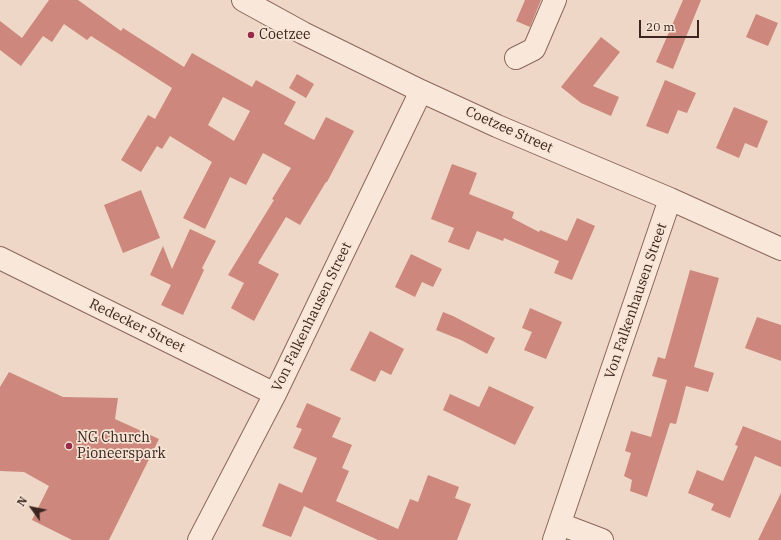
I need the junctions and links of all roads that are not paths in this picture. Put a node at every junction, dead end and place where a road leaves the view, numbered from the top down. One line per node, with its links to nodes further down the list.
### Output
1 (243, 0): 4 (street, Coetzee Street)
2 (555, 0): 3 (street)
3 (516, 58)
4 (421, 91): 5 (street, Coetzee Street); 8 (street, Von Falkenhausen Street)
5 (670, 199): 6 (street, Coetzee Street); 9 (street, Von Falkenhausen Street)
6 (781, 249)
7 (1, 261): 8 (street, Redecker Street)
8 (275, 394): 10 (street, Von Falkenhausen Street)
9 (557, 532): 11 (street)
10 (199, 540)
11 (602, 540)

